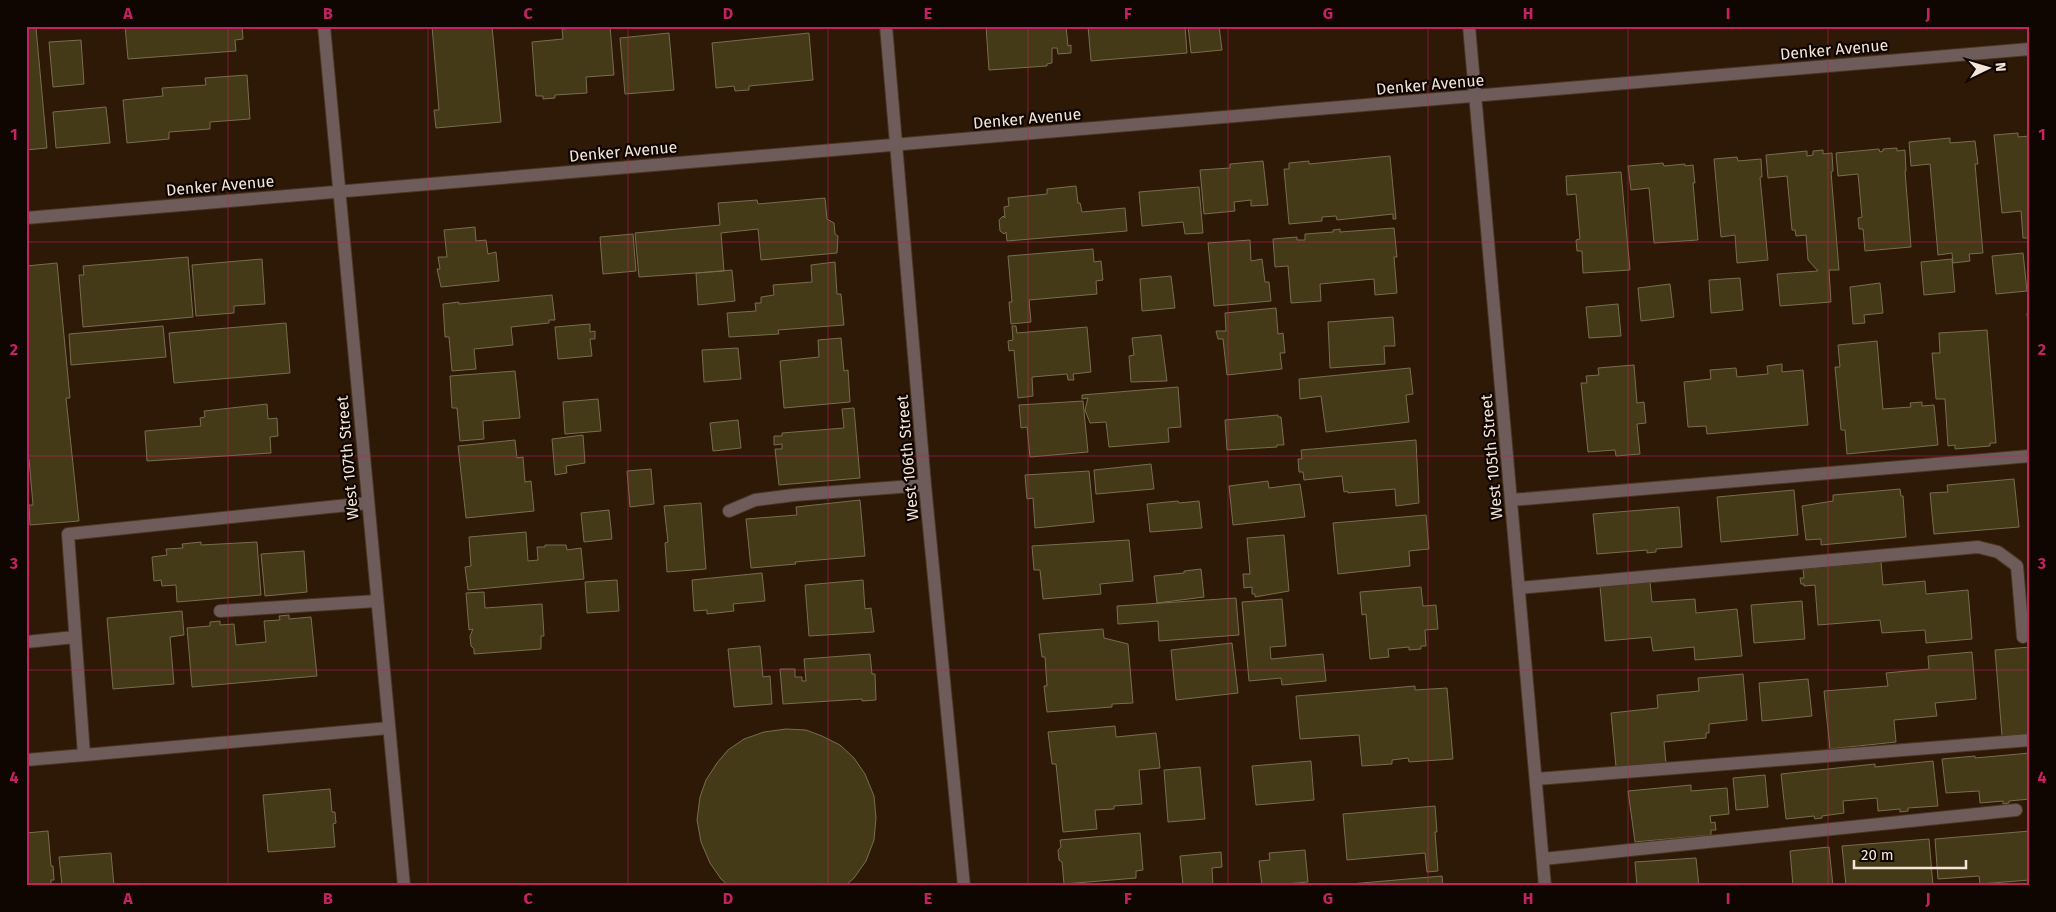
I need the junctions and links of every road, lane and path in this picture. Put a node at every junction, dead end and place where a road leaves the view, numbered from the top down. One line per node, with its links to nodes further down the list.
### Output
1 (324, 26): 7 (street, West 107th Street)
2 (886, 26): 6 (street, West 106th Street)
3 (1469, 26): 5 (street, West 105th Street)
4 (2030, 49): 5 (street, Denker Avenue)
5 (1476, 96): 6 (street, Denker Avenue); 11 (street, West 105th Street)
6 (896, 145): 7 (street, Denker Avenue); 10 (street, West 106th Street)
7 (338, 192): 8 (street, Denker Avenue); 12 (street, West 107th Street)
8 (26, 218)
9 (2030, 456): 11 (street)
10 (925, 485): 13 (street); 28 (street, West 106th Street)
11 (1511, 500): 14 (street, West 105th Street)
12 (368, 503): 15 (street, West 107th Street); 18 (street)
13 (729, 511)
14 (1519, 588): 17 (street); 24 (street, West 105th Street)
15 (377, 601): 16 (street); 20 (street, West 107th Street)
16 (220, 611)
17 (2023, 637)
18 (75, 638): 19 (street); 22 (street)
19 (26, 642)
20 (389, 728): 22 (street); 27 (street, West 107th Street)
21 (2030, 740): 24 (street)
22 (84, 755): 23 (street)
23 (26, 760)
24 (1536, 779): 26 (street, West 105th Street)
25 (2016, 810): 26 (street)
26 (1543, 860): 29 (street, West 105th Street)
27 (404, 886)
28 (964, 886)
29 (1545, 886)

